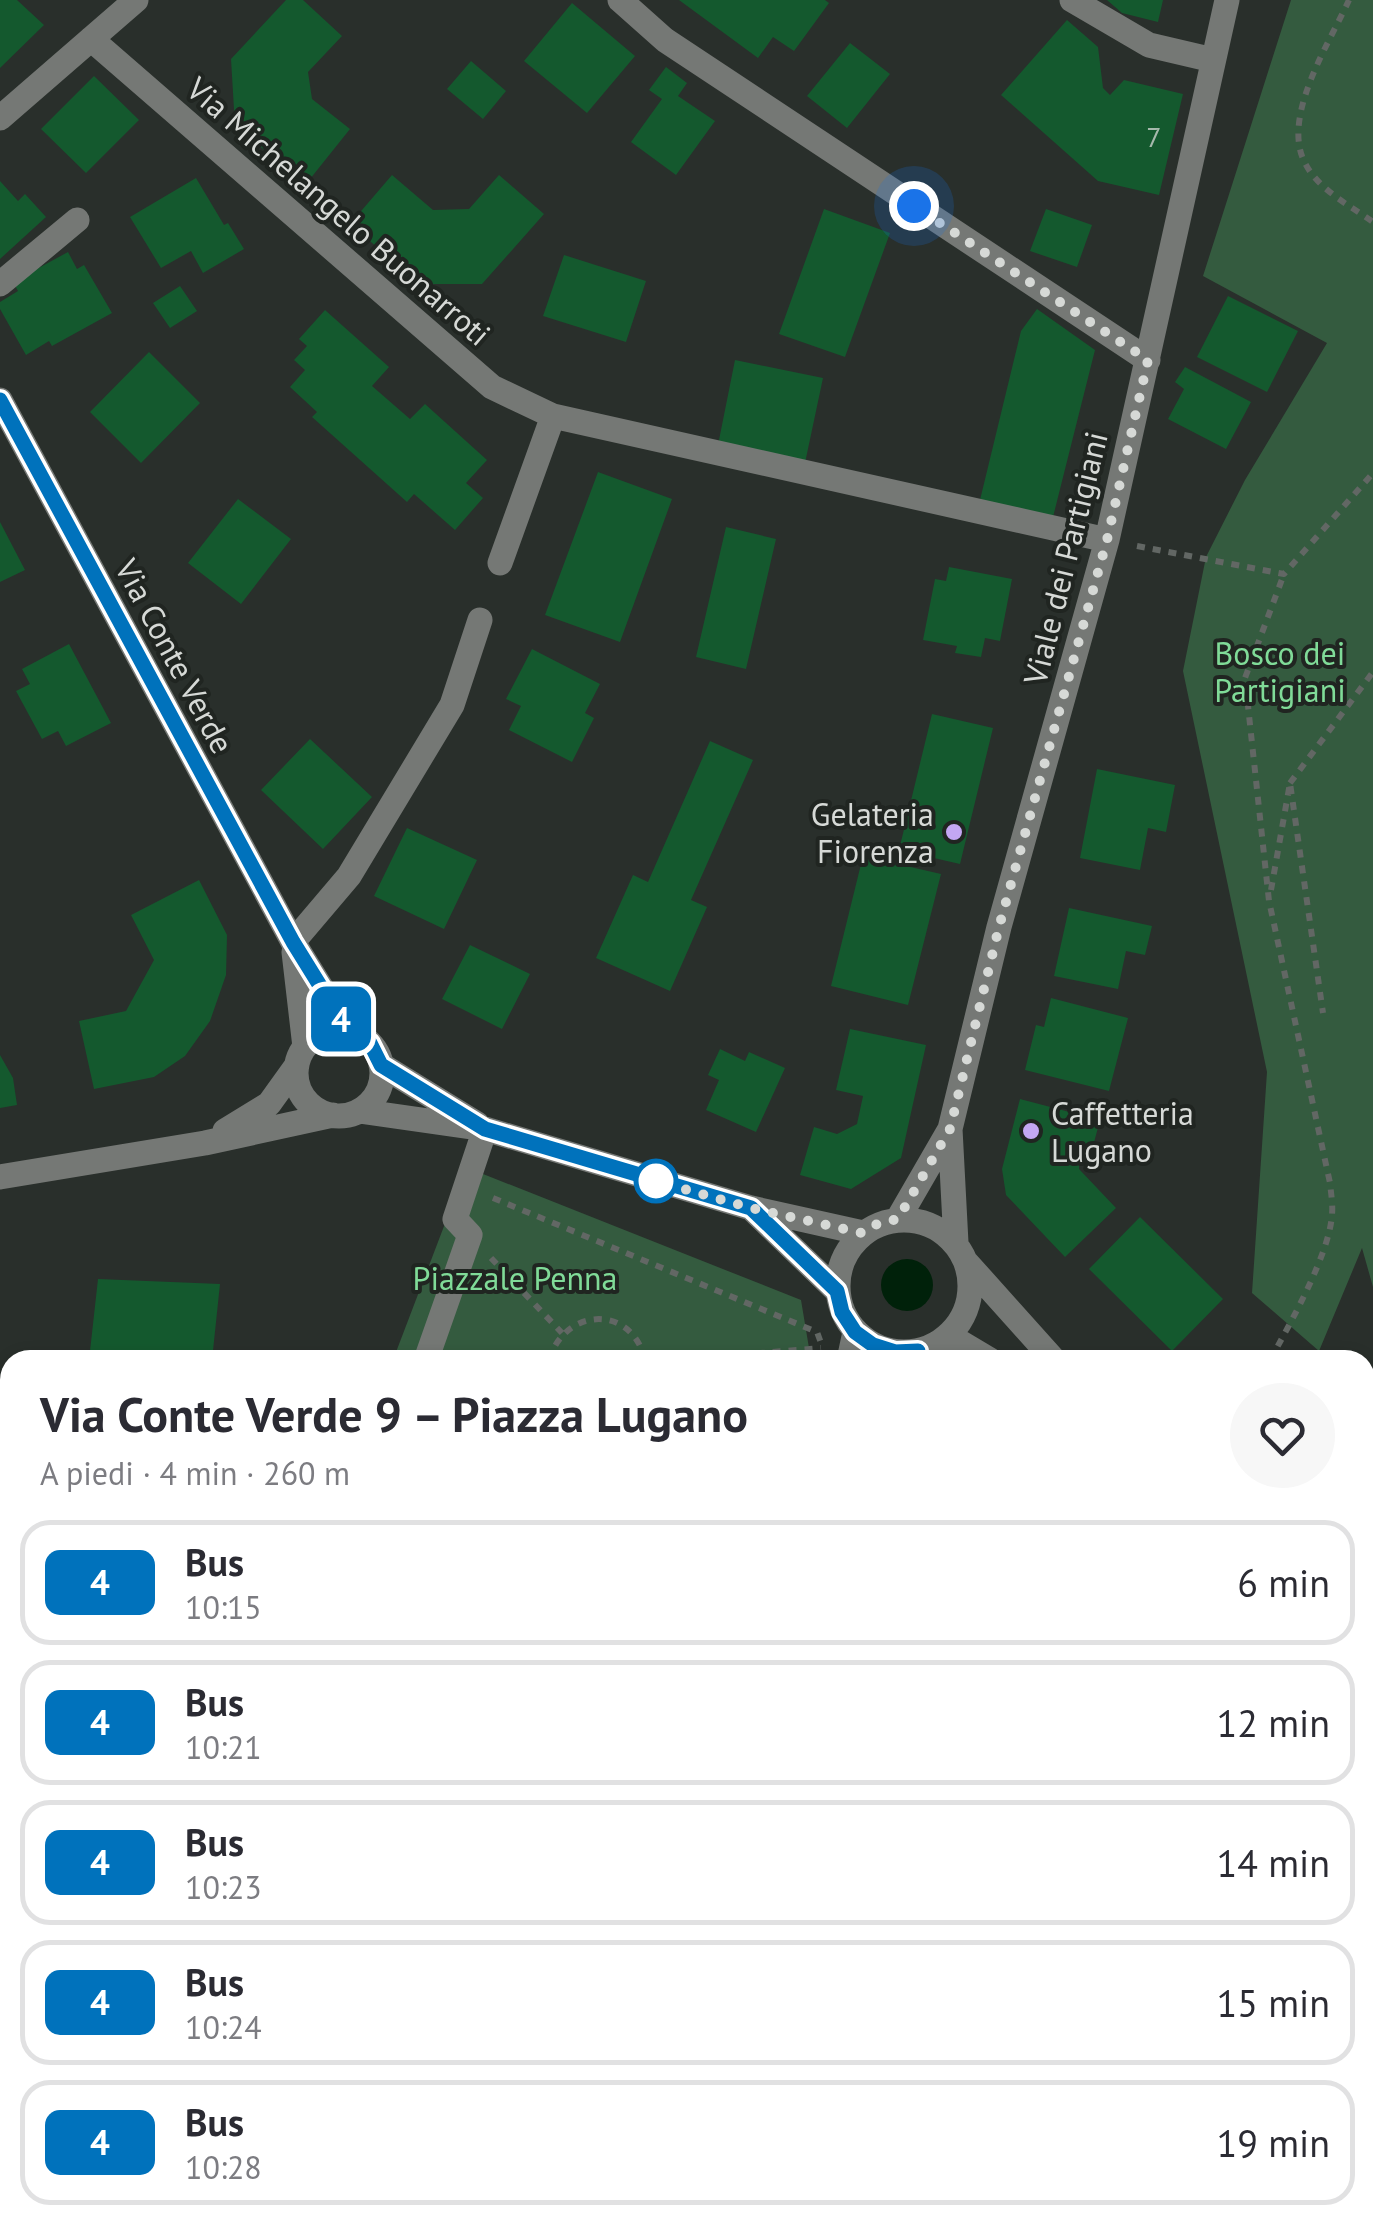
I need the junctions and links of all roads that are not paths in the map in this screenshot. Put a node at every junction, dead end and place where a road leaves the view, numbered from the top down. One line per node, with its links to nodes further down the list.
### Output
1 (136, 0): 5 (street)
2 (620, 0): 10 (street)
3 (1072, 0): 6 (street)
4 (1227, 0): 6 (street, Viale dei Partigiani)
5 (91, 39): 7 (street); 12 (street, Via Michelangelo Buonarroti)
6 (1213, 60): 10 (street, Viale dei Partigiani)
7 (0, 118)
8 (77, 220): 9 (street)
9 (0, 284)
10 (1148, 360): 13 (street, Viale dei Partigiani)
11 (0, 400): 16 (street, Via Conte Verde)
12 (553, 416): 13 (street, Via Michelangelo Buonarroti); 14 (street)
13 (1107, 540): 23 (street, Viale dei Partigiani)
14 (500, 563)
15 (480, 620): 16 (street)
16 (293, 942): 17 (street, Via Conte Verde); 18 (street, Via Conte Verde)
17 (348, 1031): 18 (street); 19 (street, Via Conte Verde)
18 (300, 1056): 21 (street, Via Conte Verde); 24 (street)
19 (381, 1065): 20 (street); 22 (street, Via Conte Verde)
20 (359, 1111): 21 (street, Via Conte Verde); 22 (street, Via Conte Verde)
21 (333, 1115): 24 (street)
22 (485, 1129): 26 (street, Via Conte Verde); 33 (street)
23 (950, 1129): 27 (street, Viale dei Partigiani); 29 (street, Viale dei Partigiani)
24 (205, 1143): 25 (street)
25 (0, 1178)
26 (751, 1208): 28 (street, Via Conte Verde); 30 (street, Via Conte Verde)
27 (898, 1219): 28 (street); 29 (street)
28 (862, 1233): 30 (street)
29 (962, 1253): 32 (street); 38 (street)
30 (837, 1291): 31 (street)
31 (855, 1332): 34 (street); 35 (street)
32 (948, 1335): 36 (street); 37 (street)
33 (430, 1350)
34 (851, 1350)
35 (889, 1350)
36 (926, 1350)
37 (973, 1350)
38 (1045, 1350)

